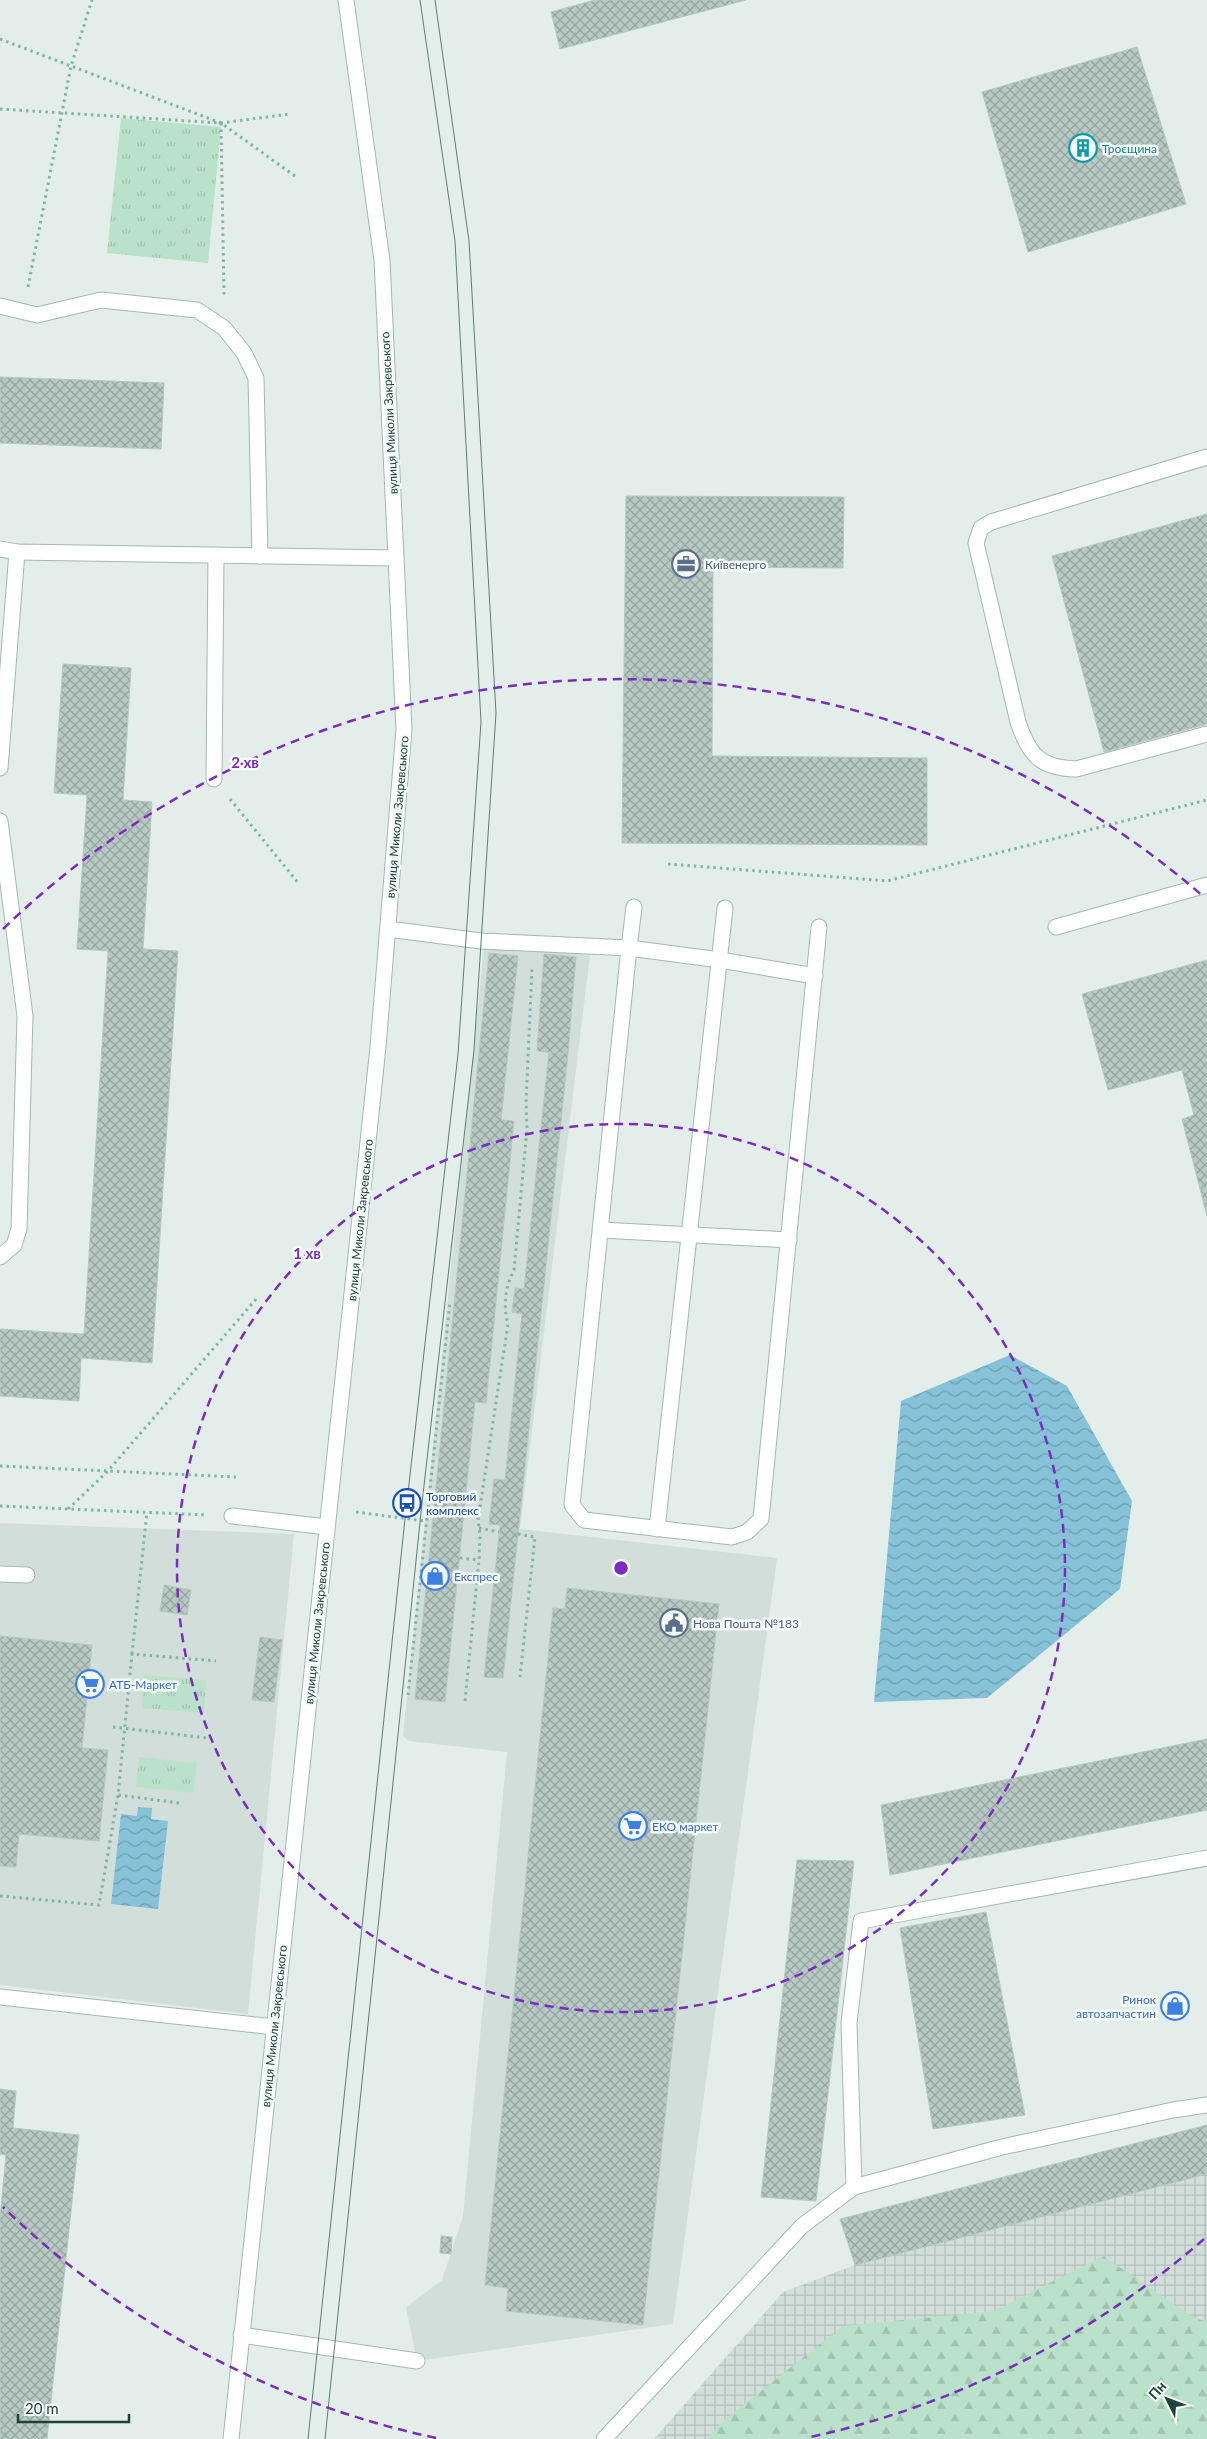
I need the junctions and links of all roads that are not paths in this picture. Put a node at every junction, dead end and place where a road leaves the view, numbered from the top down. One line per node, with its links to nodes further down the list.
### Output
1 (346, 0): 8 (street, вулиця Миколи Закревського)
2 (0, 306): 7 (street)
3 (1207, 458): 9 (street)
4 (0, 550): 5 (street)
5 (17, 552): 6 (street); 10 (street)
6 (216, 555): 7 (street); 11 (street)
7 (260, 556): 8 (street)
8 (396, 558): 18 (street, вулиця Миколи Закревського)
9 (1207, 734)
10 (0, 768)
11 (214, 779)
12 (0, 822): 25 (street)
13 (1207, 886): 17 (street)
14 (634, 907): 19 (street)
15 (726, 908): 20 (street)
16 (820, 926): 21 (street)
17 (1056, 927)
18 (388, 929): 19 (street); 27 (street, вулиця Миколи Закревського)
19 (629, 948): 20 (street); 22 (street)
20 (720, 960): 21 (street); 23 (street)
21 (815, 976): 24 (street)
22 (601, 1230): 23 (street); 28 (street)
23 (689, 1235): 24 (street); 28 (street)
24 (789, 1240): 28 (street)
25 (0, 1257)
26 (232, 1516): 27 (street)
27 (327, 1527): 33 (street, вулиця Миколи Закревського)
28 (657, 1529)
29 (0, 1574): 30 (street)
30 (27, 1575)
31 (1207, 1858): 35 (street)
32 (0, 1997): 33 (street)
33 (274, 2028): 36 (street, вулиця Миколи Закревського)
34 (1207, 2106): 35 (street)
35 (854, 2187): 39 (street)
36 (241, 2335): 37 (street); 38 (street, вулиця Миколи Закревського)
37 (417, 2361)
38 (231, 2439)
39 (604, 2439)

